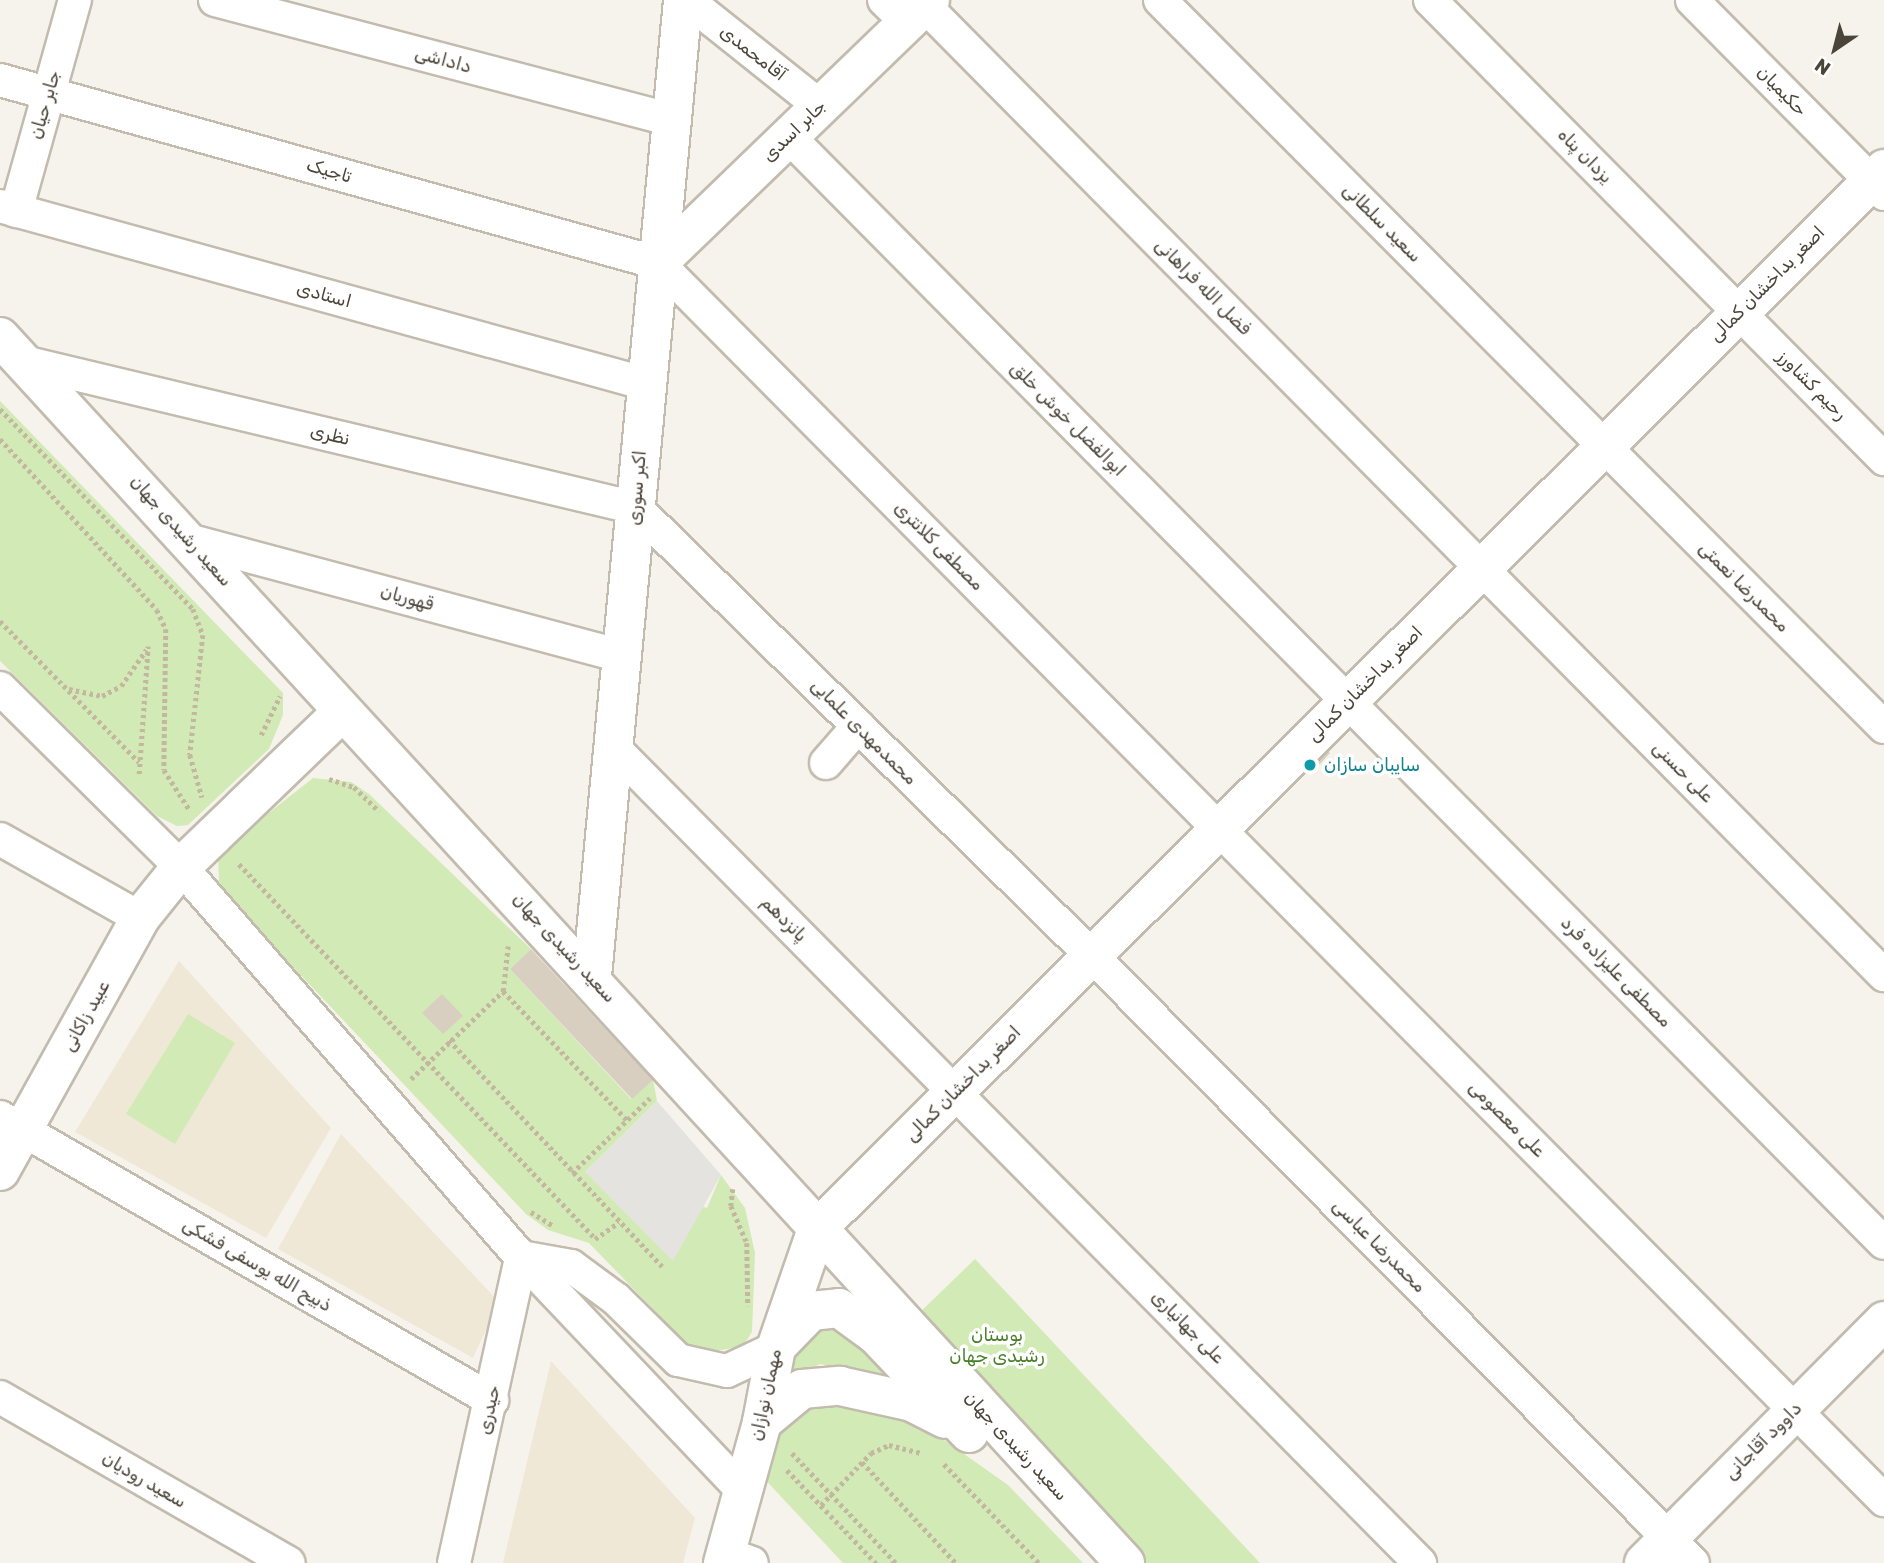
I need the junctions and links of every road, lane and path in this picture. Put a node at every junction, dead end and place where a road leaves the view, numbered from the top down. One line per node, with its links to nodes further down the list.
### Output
1 (75, 0): 9 (street, جابر حیان)
2 (215, 0): 11 (street, داداشی)
3 (685, 0): 10 (street, آقامحمدی); 11 (street, اکبر سوری)
4 (1160, 0): 21 (street, سعید سلطانی)
5 (1430, 0): 16 (street, یزدان پناه)
6 (1692, 0): 13 (street, حکیمیان)
7 (911, 7): 10 (street, جابر اسدی); 25 (street, فضل الله فراهانی)
8 (0, 80): 9 (street, تاجیک)
9 (49, 93): 14 (street, جابر حیان); 15 (street, تاجیک)
10 (820, 106): 12 (street, جابر اسدی)
11 (672, 120): 15 (street, اکبر سوری)
12 (789, 137): 15 (street, جابر اسدی); 31 (street, ابوالفضل خوش خلق)
13 (1880, 181): 16 (street, اصغر بداخشان کمالی)
14 (8, 209): 18 (street, استادی)
15 (659, 263): 18 (street, اکبر سوری); 45 (street, مصطفی کلانتری)
16 (1739, 312): 21 (street, اصغر بداخشان کمالی); 22 (street, رحیم کشاورز)
17 (12, 349): 23 (street, نظری); 24 (street, سعید رشیدی جهان)
18 (647, 384): 23 (street, اکبر سوری)
19 (0, 409): 42 (path)
20 (0, 439): 42 (path)
21 (1604, 446): 25 (street, اصغر بداخشان کمالی); 34 (street, محمدرضا نعمتی)
22 (1884, 458)
23 (636, 508): 27 (street, اکبر سوری); 33 (street, محمدمهدی علمایی)
24 (192, 541): 27 (street, قهوریان); 28 (street, سعید رشیدی جهان)
25 (1482, 568): 31 (street, اصغر بداخشان کمالی); 53 (street, علی حسنی)
26 (0, 621): 30 (path)
27 (621, 656): 36 (street, اکبر سوری)
28 (296, 660): 32 (street, سعید رشیدی جهان); 35 (path)
29 (0, 688): 47 (street)
30 (65, 688): 37 (path); 37 (path)
31 (1348, 702): 45 (street, اصغر بداخشان کمالی); 67 (street, مصطفی علیزاده فرد)
32 (342, 712): 42 (street, عبید زاکانی); 48 (street, سعید رشیدی جهان)
33 (858, 726): 38 (street); 52 (street, محمدمهدی علمایی)
34 (1884, 727)
35 (256, 740)
36 (613, 747): 54 (street, اکبر سوری); 60 (street, پانزدهم)
37 (139, 762): 40 (path)
38 (827, 763)
39 (317, 781): 44 (path)
40 (143, 783)
41 (212, 793): 42 (path)
42 (203, 818): 43 (path); 47 (street, عبید زاکانی); 57 (path)
43 (180, 819)
44 (388, 821)
45 (1219, 829): 52 (street, اصغر بداخشان کمالی); 76 (street, علی معصومی)
46 (0, 839): 49 (street)
47 (181, 867): 49 (street, عبید زاکانی); 69 (street)
48 (515, 895): 51 (path); 54 (street, سعید رشیدی جهان)
49 (140, 918): 62 (street, عبید زاکانی)
50 (499, 936): 51 (path)
51 (508, 945): 55 (path)
52 (1091, 956): 60 (street, اصغر بداخشان کمالی); 86 (street, محمدرضا عباسی)
53 (1884, 975)
54 (592, 976): 58 (street, سعید رشیدی جهان)
55 (503, 991): 56 (path); 61 (path)
56 (449, 1040): 57 (path); 65 (path)
57 (426, 1060): 59 (path); 68 (path)
58 (676, 1073): 61 (path); 63 (street, سعید رشیدی جهان)
59 (408, 1082)
60 (955, 1091): 66 (street, اصغر بداخشان کمالی); 96 (street, علی جهانیاری)
61 (627, 1120): 65 (path)
62 (11, 1124): 64 (street, عبید زاکانی); 75 (street, ذبیح الله یوسفی فشکی)
63 (749, 1153): 66 (street, سعید رشیدی جهان); 71 (path)
64 (0, 1171)
65 (572, 1173): 70 (path)
66 (817, 1229): 73 (street, مهمان نوازان); 95 (street, سعید رشیدی جهان)
67 (1884, 1243)
68 (604, 1248)
69 (521, 1257): 73 (street); 75 (street, حیدری); 82 (street)
70 (662, 1266)
71 (746, 1316)
72 (1884, 1321): 76 (street, داوود آقاجانی)
73 (776, 1348): 77 (street, سعید رشیدی جهان); 78 (street, مهمان نوازان)
74 (0, 1396): 88 (street, سعید رودیان)
75 (492, 1400): 89 (street, حیدری)
76 (1794, 1409): 84 (street, علی معصومی); 86 (street, داوود آقاجانی)
77 (966, 1429): 78 (street); 94 (street, سعید رشیدی جهان)
78 (760, 1431): 82 (street, مهمان نوازان); 83 (path); 85 (path)
79 (927, 1455): 81 (path)
80 (939, 1460): 93 (path)
81 (862, 1462): 83 (path); 92 (path)
82 (743, 1491): 87 (street, مهمان نوازان)
83 (831, 1494): 85 (path); 91 (path)
84 (1884, 1500)
85 (821, 1505): 90 (path)
86 (1655, 1550): 97 (street, محمدرضا عباسی)
87 (733, 1560)
88 (289, 1563)
89 (454, 1563)
90 (876, 1563)
91 (896, 1563)
92 (956, 1563)
93 (1039, 1563)
94 (1094, 1563)
95 (1125, 1563)
96 (1420, 1563)
97 (1693, 1563)

